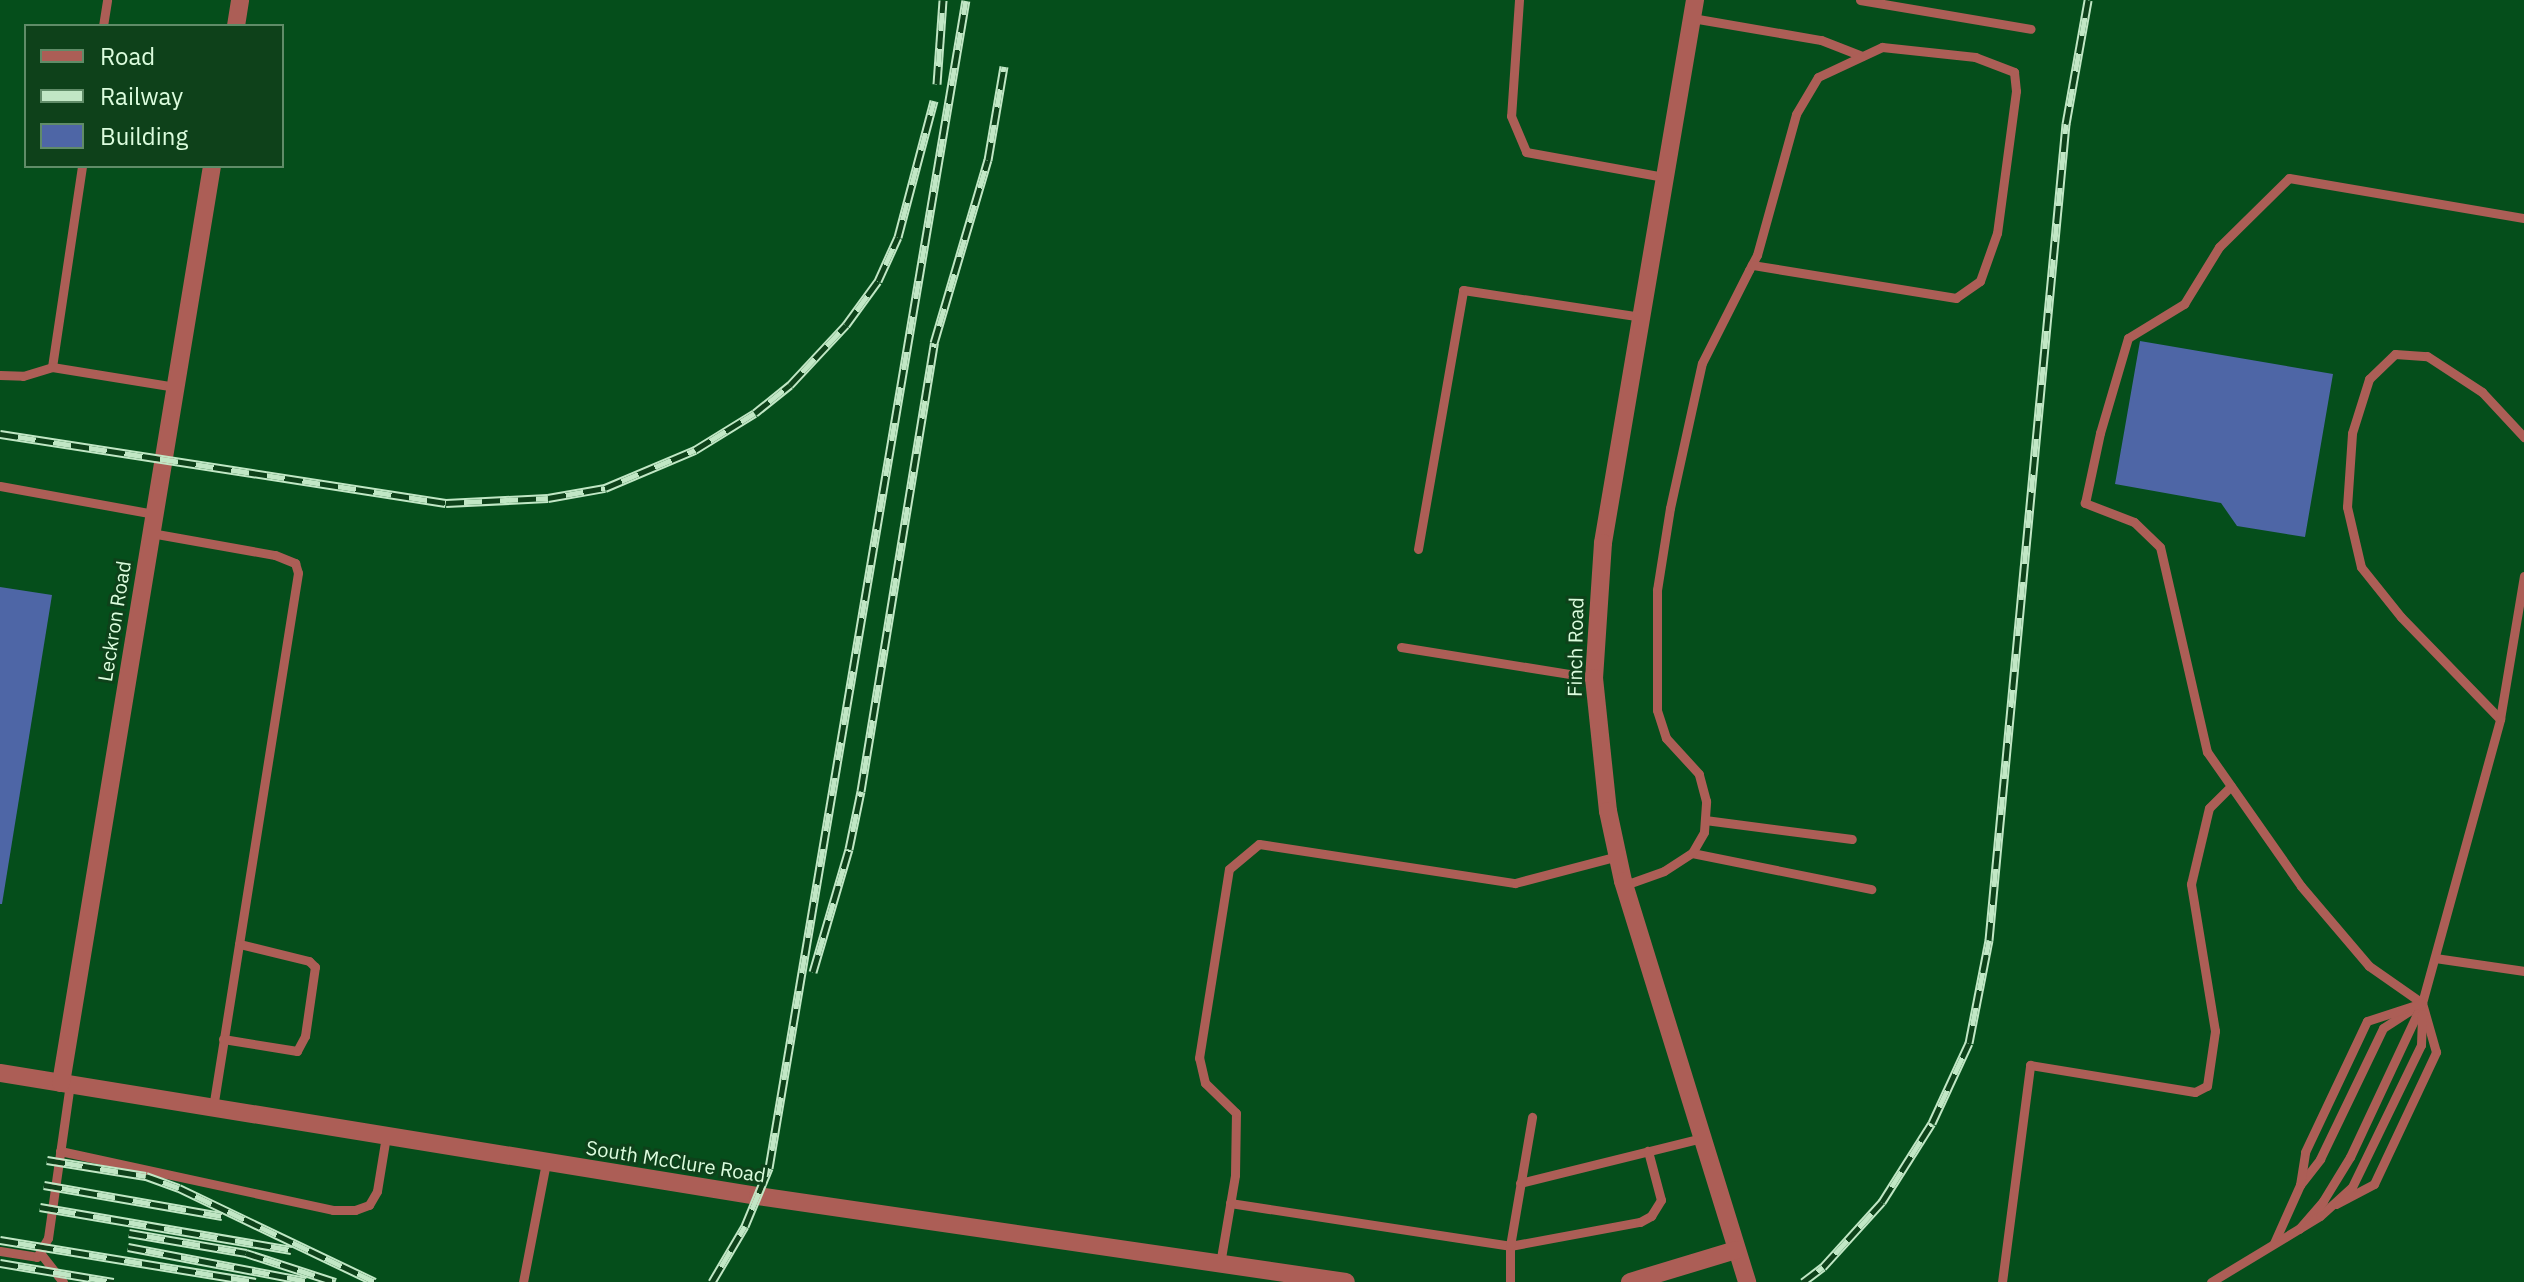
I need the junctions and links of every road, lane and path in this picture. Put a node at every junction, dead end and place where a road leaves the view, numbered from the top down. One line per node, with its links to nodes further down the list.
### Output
1 (107, 0): 6 (lane)
2 (240, 0): 7 (street)
3 (1519, 0): 12 (lane)
4 (1860, 0): 8 (lane)
5 (1693, 9): 9 (lane); 12 (street, Finch Road)
6 (103, 24)
7 (236, 24)
8 (2031, 29)
9 (1862, 56): 14 (lane); 14 (lane)
10 (82, 168): 16 (lane)
11 (212, 168): 18 (street, Leckron Road)
12 (1664, 177): 15 (street, Finch Road)
13 (2524, 218): 28 (lane)
14 (1752, 265): 29 (lane)
15 (1641, 317): 23 (lane); 26 (street, Finch Road)
16 (52, 367): 17 (lane); 18 (lane)
17 (0, 375)
18 (175, 387): 21 (street, Leckron Road)
19 (2524, 437): 27 (lane)
20 (0, 486): 21 (lane)
21 (154, 514): 22 (street, Leckron Road)
22 (151, 533): 35 (lane); 41 (street, Leckron Road)
23 (1418, 549)
24 (2524, 576): 27 (lane)
25 (1401, 647): 26 (lane)
26 (1594, 678): 32 (street, Finch Road)
27 (2500, 719): 36 (lane)
28 (2231, 786): 38 (lane); 66 (lane)
29 (1705, 820): 30 (lane); 31 (lane)
30 (1852, 839)
31 (1692, 853): 33 (lane); 34 (lane)
32 (1618, 856): 33 (street, Finch Road); 51 (lane)
33 (1625, 885): 45 (street, Finch Road)
34 (1871, 889)
35 (239, 944): 39 (lane); 39 (lane)
36 (2435, 958): 37 (lane); 38 (lane)
37 (2524, 971)
38 (2422, 1003): 50 (lane); 50 (lane); 52 (lane); 52 (lane); 53 (lane)
39 (223, 1039): 42 (lane)
40 (0, 1073): 41 (street, South McClure Road)
41 (65, 1084): 42 (street, South McClure Road); 46 (lane)
42 (213, 1108): 44 (street, South McClure Road)
43 (1532, 1117): 49 (lane)
44 (386, 1136): 46 (lane); 48 (street, South McClure Road)
45 (1702, 1138): 47 (lane); 56 (street, Finch Road)
46 (60, 1151): 58 (lane)
47 (1648, 1151): 49 (lane); 55 (lane)
48 (546, 1162): 59 (street, South McClure Road); 61 (lane)
49 (1520, 1183): 55 (lane)
50 (2300, 1185): 54 (lane)
51 (1230, 1203): 55 (lane); 59 (lane)
52 (2336, 1204): 53 (lane)
53 (2299, 1229): 54 (lane)
54 (2273, 1243): 67 (lane)
55 (1510, 1246): 63 (lane)
56 (1736, 1250): 64 (street); 65 (street, Finch Road)
57 (0, 1251): 58 (lane)
58 (41, 1254): 60 (lane)
59 (1220, 1264): 62 (street, South McClure Road)
60 (63, 1282)
61 (523, 1282)
62 (1346, 1282)
63 (1510, 1282)
64 (1630, 1282)
65 (1747, 1282)
66 (2002, 1282)
67 (2211, 1282)

